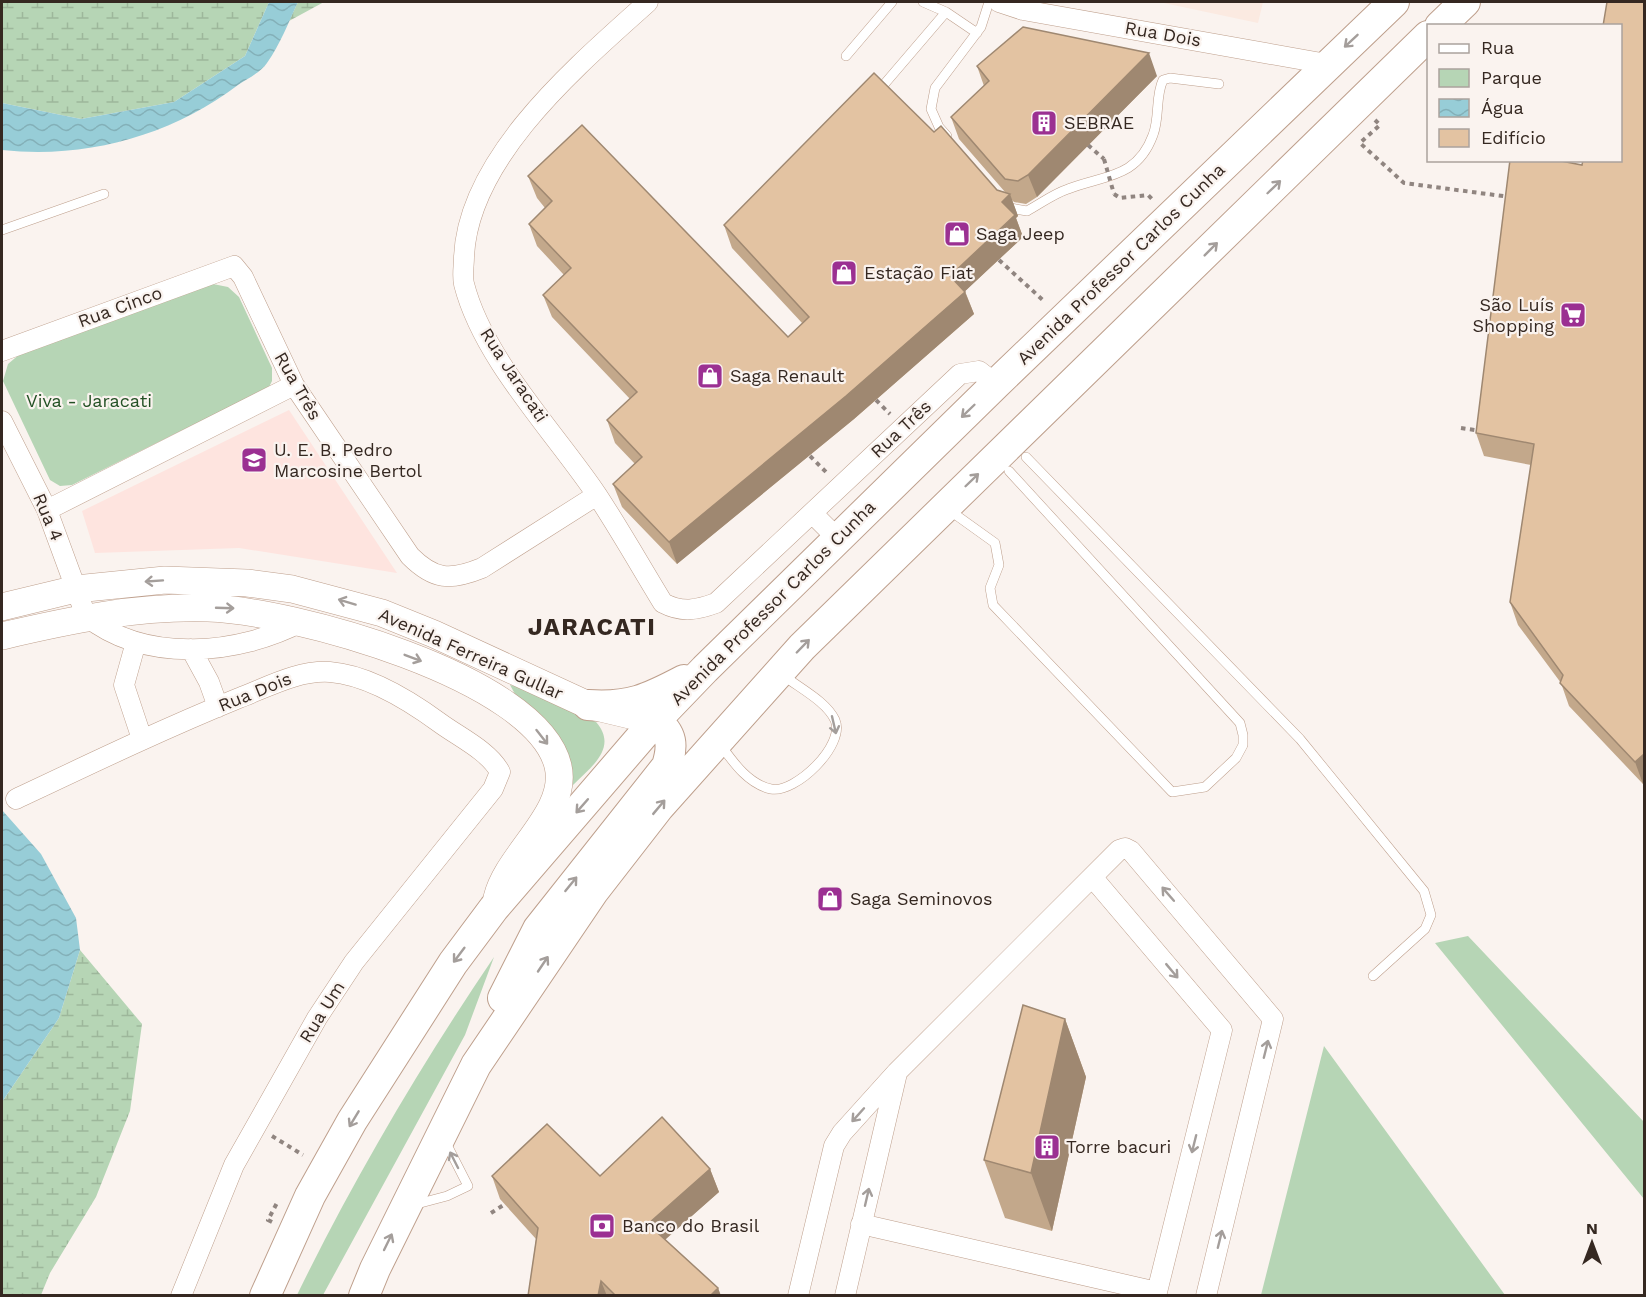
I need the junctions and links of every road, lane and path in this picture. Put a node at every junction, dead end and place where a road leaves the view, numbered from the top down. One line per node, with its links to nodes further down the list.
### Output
1 (648, 2): 35 (street, Rua Jaracati)
2 (892, 2): 12 (lane)
3 (922, 2): 8 (lane)
4 (989, 2): 10 (lane)
5 (999, 2): 13 (street, Rua Dois)
6 (1394, 2): 13 (main road, Avenida Professor Carlos Cunha, one-way to 13)
7 (1465, 2): 9 (main road)
8 (946, 12): 10 (lane); 15 (lane)
9 (1442, 24)
10 (977, 33): 17 (lane)
11 (1427, 37): 36 (main road, one-way to 11)
12 (846, 56)
13 (1327, 64): 22 (main road, Avenida Professor Carlos Cunha)
14 (1219, 84): 21 (lane)
15 (880, 88)
16 (1360, 143): 20 (path)
17 (955, 145)
18 (1088, 145): 22 (path, bridge)
19 (104, 194): 23 (lane)
20 (1517, 198)
21 (1002, 199)
22 (1170, 218): 26 (main road, Avenida Professor Carlos Cunha)
23 (2, 230)
24 (999, 260): 26 (path)
25 (238, 269): 27 (street, Rua Cinco); 29 (street, Rua Três)
26 (1064, 319): 28 (main road, Avenida Professor Carlos Cunha)
27 (2, 351)
28 (996, 384): 38 (street, Rua Três); 39 (main road, Avenida Professor Carlos Cunha, one-way to 39)
29 (294, 385): 35 (street, Rua Três); 37 (street)
30 (2, 421): 37 (street, Rua 4)
31 (1461, 428): 32 (path)
32 (1487, 433)
33 (1026, 457): 59 (lane)
34 (1009, 471): 36 (lane)
35 (597, 495): 42 (street, Rua Jaracati)
36 (945, 507): 49 (main road, one-way to 36)
37 (47, 510): 40 (street, Rua 4)
38 (812, 513): 39 (street); 42 (street, Rua Três)
39 (838, 539): 48 (main road, Avenida Professor Carlos Cunha)
40 (76, 589): 41 (main road, Avenida Ferreira Gullar); 43 (street, Rua 4); 50 (main road, Avenida Ferreira Gullar, one-way to 40)
41 (2, 607)
42 (700, 609)
43 (86, 616): 44 (main road, Avenida Ferreira Gullar, one-way to 44); 45 (main road, Avenida Ferreira Gullar); 46 (street)
44 (303, 621): 47 (street); 58 (main road, Avenida Ferreira Gullar, one-way to 58)
45 (2, 636)
46 (136, 642): 47 (street); 53 (street)
47 (190, 649): 51 (street)
48 (705, 669): 50 (main road); 52 (main road, Avenida Professor Carlos Cunha)
49 (779, 671): 54 (main road); 54 (lane, one-way to 54)
50 (588, 705): 52 (main road, Avenida Ferreira Gullar)
51 (218, 707): 53 (street, Rua Dois); 55 (street, Rua Dois)
52 (655, 721): 58 (main road, Avenida Professor Carlos Cunha, one-way to 58); 60 (main road, one-way to 52)
53 (142, 739): 56 (street, Rua Dois)
54 (718, 740): 60 (main road, one-way to 54)
55 (489, 759): 62 (street, Rua Um)
56 (16, 799)
57 (1093, 878): 61 (street); 71 (street, one-way to 71); 77 (street, one-way to 57)
58 (494, 908): 70 (main road, Avenida Professor Carlos Cunha, one-way to 70)
59 (1373, 976)
60 (476, 1065): 63 (main road)
61 (897, 1072): 69 (street, one-way to 61); 75 (street, one-way to 75)
62 (256, 1127): 64 (path); 73 (street, Rua Um)
63 (441, 1133): 67 (main road); 67 (lane, one-way to 63)
64 (298, 1164)
65 (283, 1192): 70 (path)
66 (505, 1204): 68 (path)
67 (405, 1207): 72 (main road, one-way to 67)
68 (491, 1213)
69 (861, 1224): 71 (street); 76 (street)
70 (294, 1231): 74 (main road, Avenida Professor Carlos Cunha)
71 (1157, 1294)
72 (365, 1295)
73 (181, 1296)
74 (265, 1296)
75 (798, 1296)
76 (845, 1296)
77 (1206, 1296)

